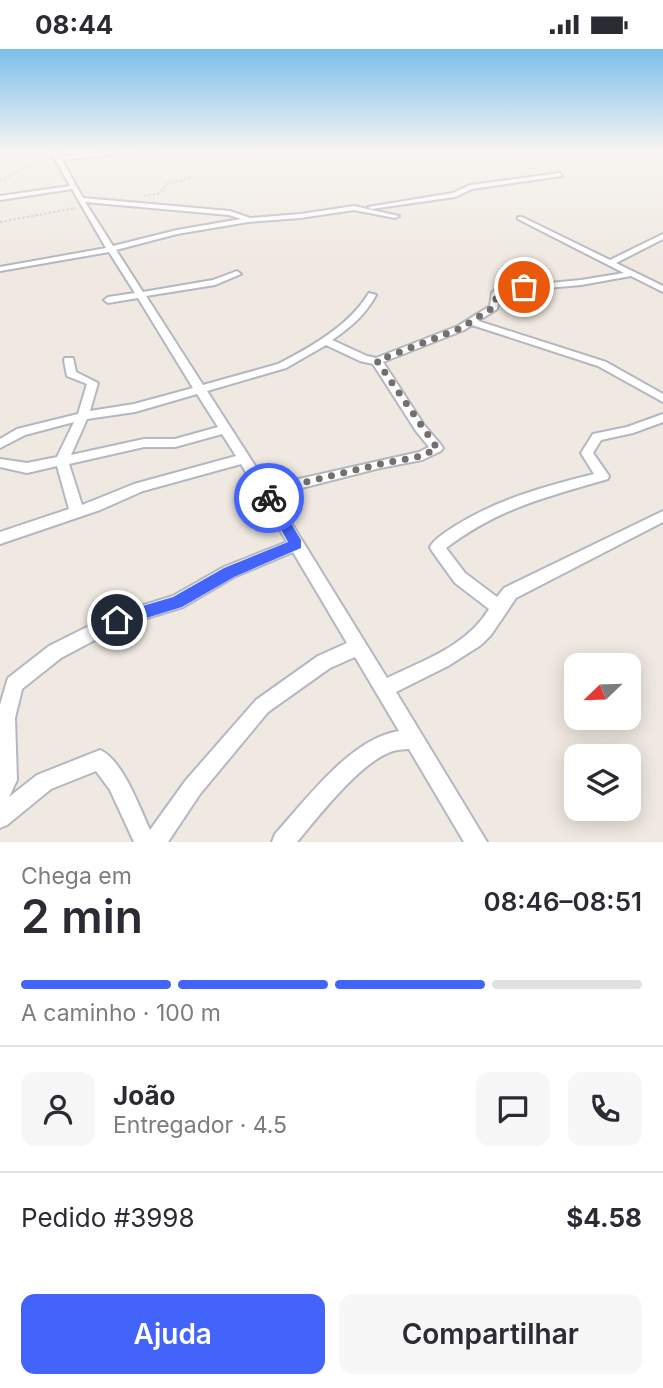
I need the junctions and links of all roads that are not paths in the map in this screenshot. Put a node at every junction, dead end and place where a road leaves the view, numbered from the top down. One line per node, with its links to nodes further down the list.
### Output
1 (74, 187): 4 (street)
2 (470, 187): 5 (street)
3 (0, 198): 4 (street)
4 (80, 198): 8 (street); 10 (street)
5 (362, 208): 6 (street); 8 (street)
6 (395, 216)
7 (520, 218): 11 (street)
8 (248, 219): 10 (street)
9 (663, 236): 11 (street)
10 (112, 249): 12 (street); 17 (street)
11 (608, 263): 14 (street)
12 (0, 269)
13 (237, 274): 17 (street)
14 (629, 274): 15 (street); 19 (street)
15 (663, 289)
16 (372, 295): 20 (street)
17 (142, 296): 18 (street); 23 (street)
18 (108, 300)
19 (471, 322): 22 (street); 24 (street)
20 (324, 340): 22 (street); 23 (street)
21 (69, 360): 25 (street)
22 (377, 361): 32 (street)
23 (203, 389): 25 (street); 27 (street)
24 (663, 398)
25 (83, 416): 28 (street); 30 (street)
26 (663, 418): 37 (street)
27 (225, 429): 29 (street); 30 (street)
28 (0, 444)
29 (243, 459): 32 (street); 33 (street)
30 (62, 461): 31 (street); 33 (street)
31 (0, 463)
32 (265, 492): 36 (street)
33 (77, 512): 35 (street)
34 (663, 516): 37 (street)
35 (0, 538)
36 (297, 544): 38 (street); 41 (street)
37 (497, 605): 39 (street)
38 (358, 647): 39 (street); 44 (street)
39 (383, 689): 40 (street)
40 (415, 739): 45 (street); 46 (street)
41 (0, 795)
42 (0, 818): 43 (street)
43 (145, 842)
44 (155, 842)
45 (283, 842)
46 (476, 842)

